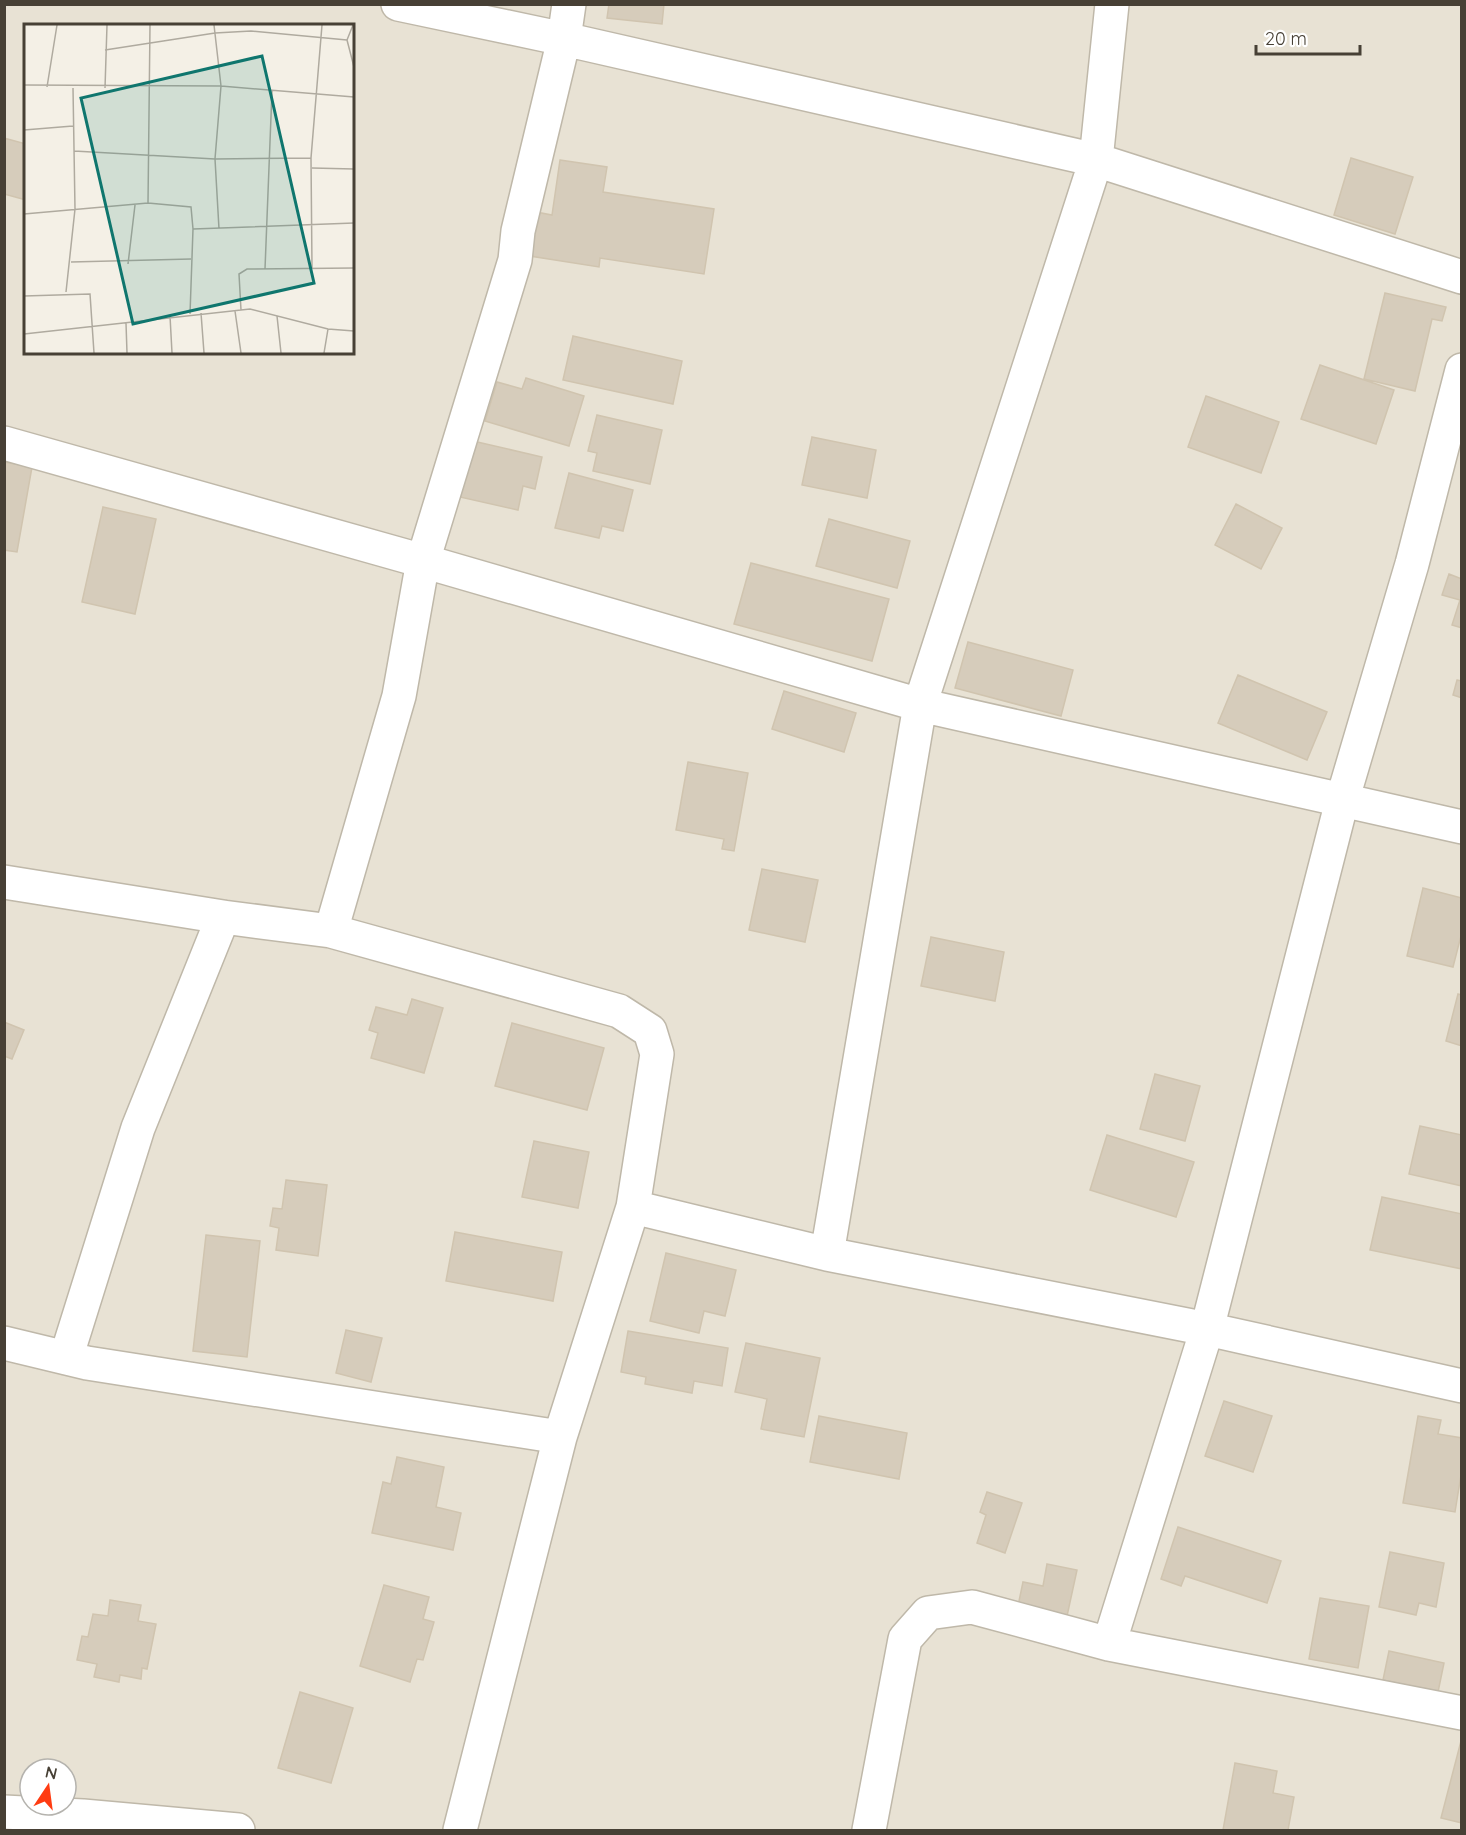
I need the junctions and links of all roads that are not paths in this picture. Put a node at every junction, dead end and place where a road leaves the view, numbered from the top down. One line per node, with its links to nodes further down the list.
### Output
1 (398, 4): 4 (street)
2 (568, 4): 4 (street)
3 (1112, 4): 5 (street)
4 (564, 39): 5 (street); 9 (street)
5 (1096, 160): 6 (street); 10 (street)
6 (1461, 277)
7 (1461, 370): 11 (street)
8 (4, 442): 9 (street)
9 (423, 561): 10 (street); 15 (street)
10 (920, 705): 11 (street); 17 (street)
11 (1342, 801): 12 (street); 18 (street)
12 (1461, 827)
13 (4, 882): 14 (street)
14 (223, 917): 15 (street); 20 (street)
15 (331, 931): 16 (street)
16 (633, 1207): 17 (street); 22 (street)
17 (827, 1254): 18 (street)
18 (1207, 1329): 21 (street); 23 (street)
19 (4, 1343): 20 (street)
20 (66, 1358): 22 (street)
21 (1461, 1386)
22 (560, 1437): 27 (street)
23 (1109, 1644): 24 (street); 28 (street)
24 (1461, 1713)
25 (4, 1812): 26 (street)
26 (238, 1830)
27 (460, 1830)
28 (869, 1830)

